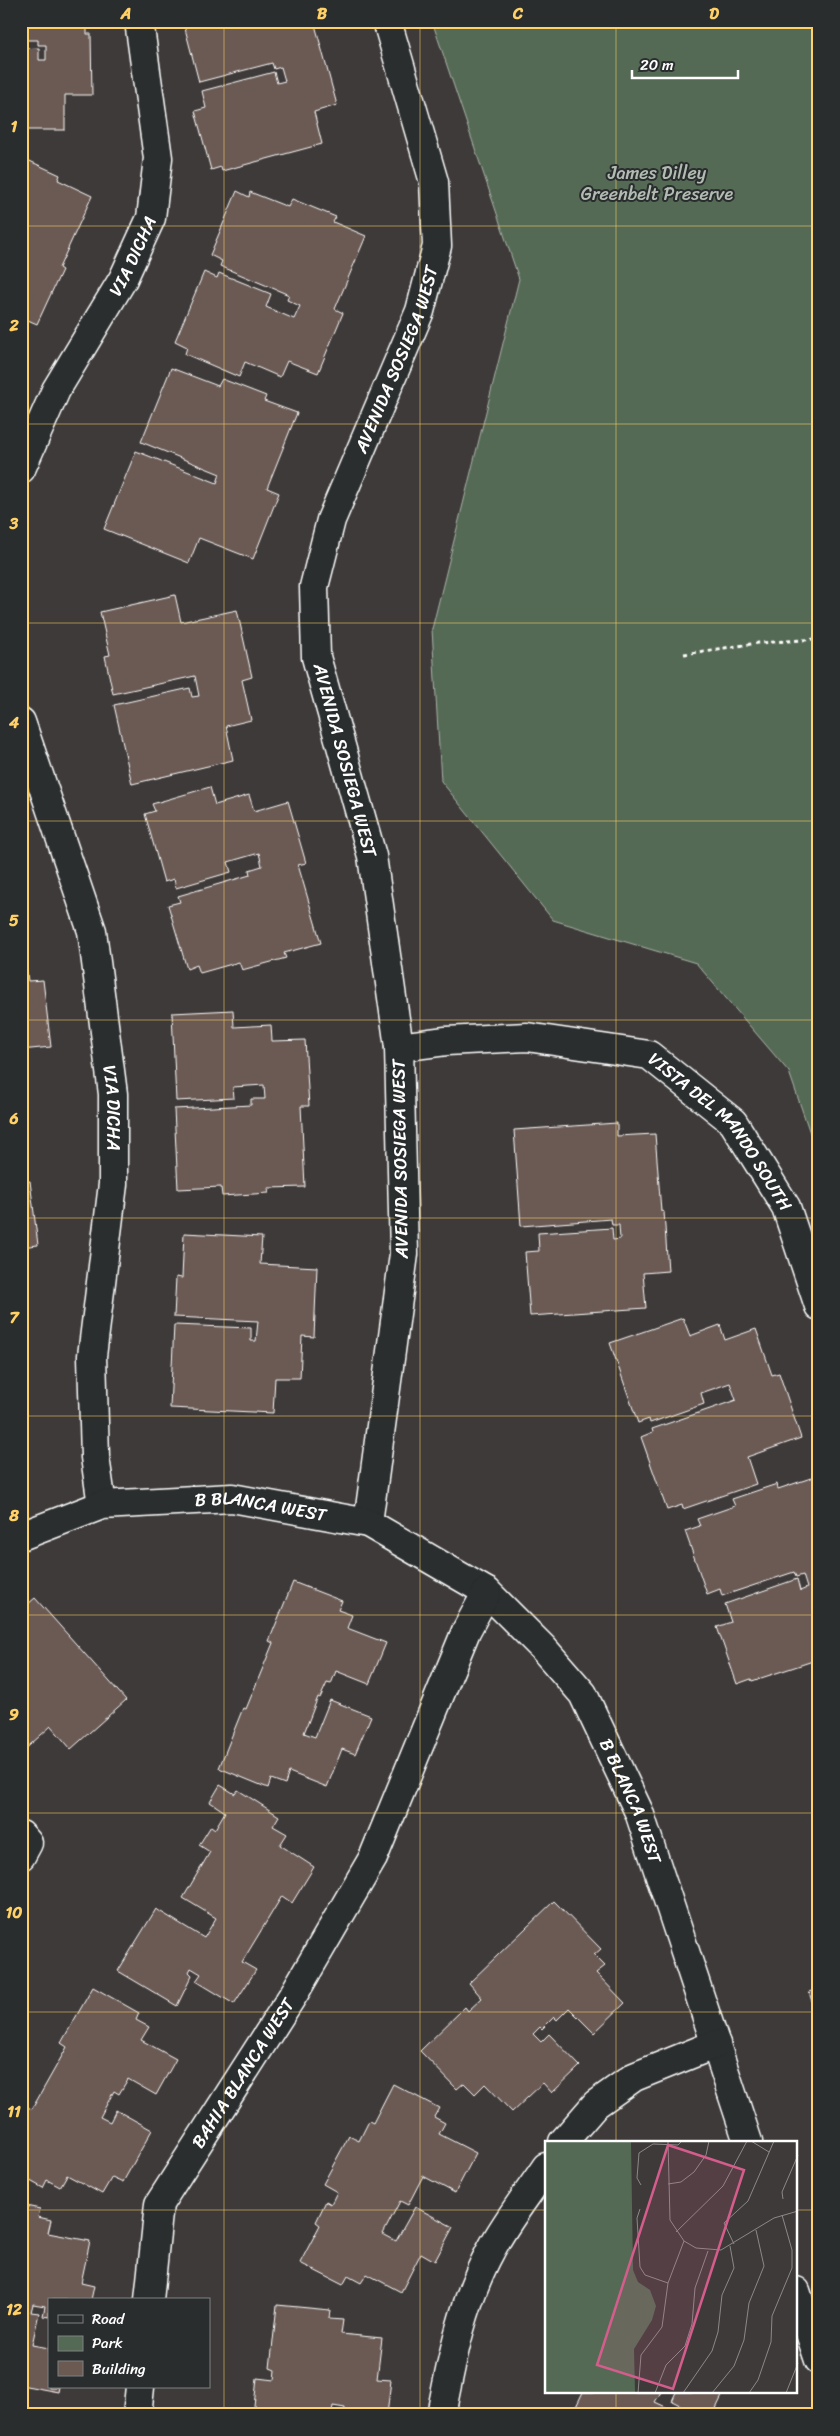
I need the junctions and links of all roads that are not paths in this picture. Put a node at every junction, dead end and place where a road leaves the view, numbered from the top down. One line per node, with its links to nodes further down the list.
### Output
1 (139, 21): 3 (street, VIA DICHA)
2 (387, 21): 5 (street, AVENIDA SOSIEGA WEST)
3 (21, 469)
4 (21, 722): 7 (street, VIA DICHA)
5 (399, 1047): 6 (street, VISTA DEL MANDO SOUTH); 8 (street, AVENIDA SOSIEGA WEST)
6 (819, 1306)
7 (102, 1505): 8 (street, B BLANCA WEST); 9 (street, B BLANCA WEST)
8 (368, 1523): 10 (street, B BLANCA WEST)
9 (21, 1536)
10 (487, 1592): 13 (street, B BLANCA WEST); 18 (street, BAHIA BLANCA WEST)
11 (21, 1835): 12 (street)
12 (21, 1856)
13 (716, 2044): 14 (street); 15 (street)
14 (564, 2141)
15 (748, 2141)
16 (545, 2168): 22 (street)
17 (798, 2297): 19 (street)
18 (149, 2298)
19 (819, 2360)
20 (140, 2388): 21 (street)
21 (137, 2415)
22 (441, 2415)

